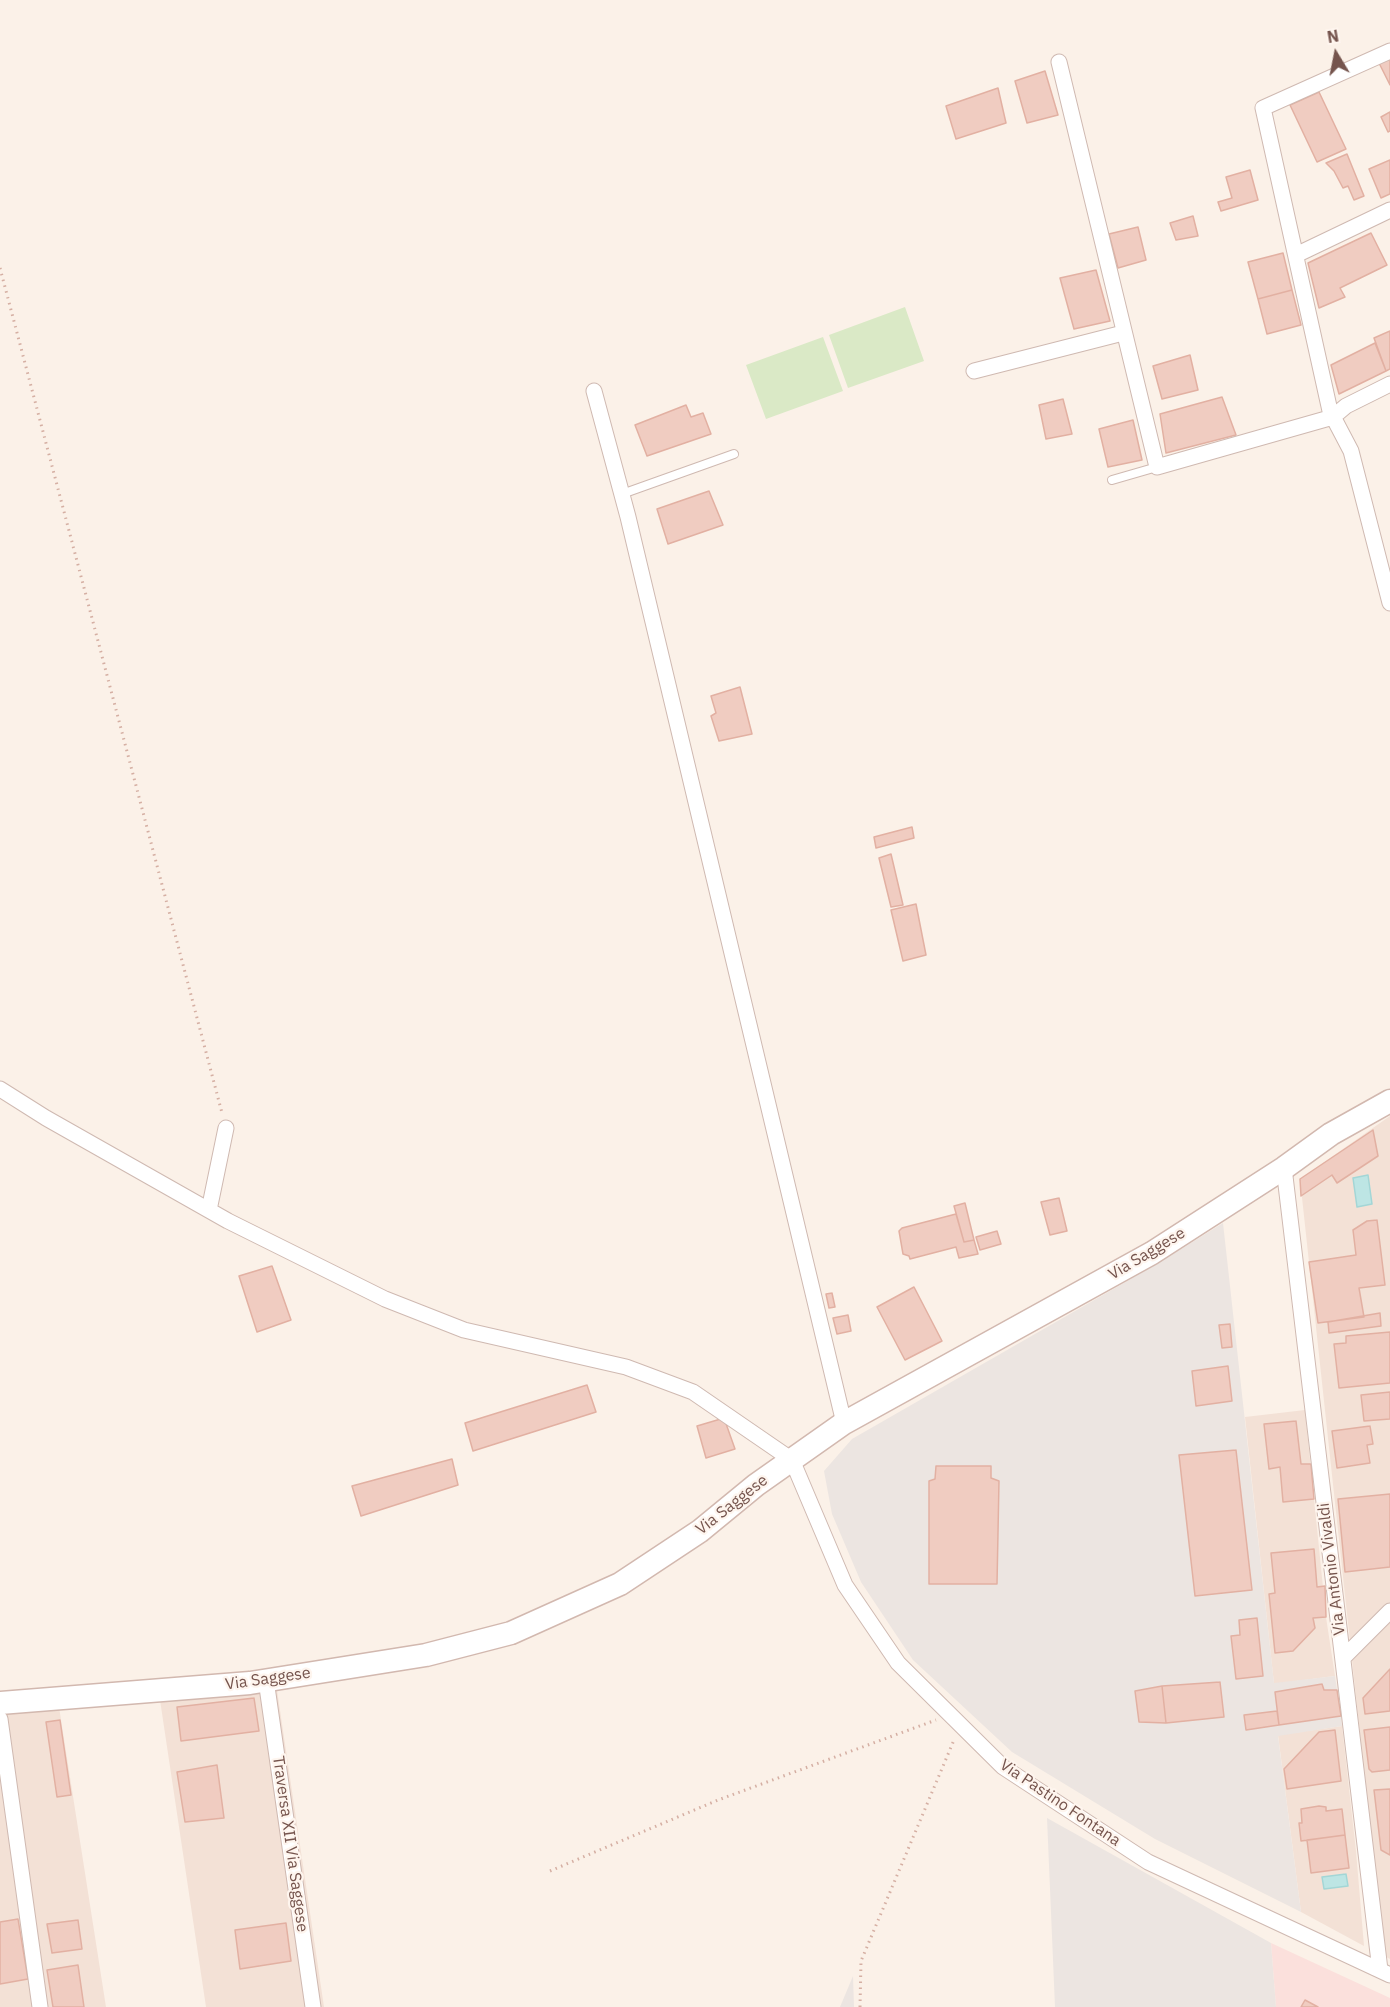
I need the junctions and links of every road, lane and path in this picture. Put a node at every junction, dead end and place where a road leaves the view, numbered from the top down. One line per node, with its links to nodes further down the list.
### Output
1 (1390, 51): 4 (street)
2 (1059, 62): 6 (street)
3 (1390, 210): 4 (street)
4 (1296, 255): 10 (street)
5 (0, 268): 18 (path)
6 (1123, 333): 7 (street); 12 (street)
7 (974, 371)
8 (1390, 384): 10 (street)
9 (594, 391): 14 (street)
10 (1333, 417): 12 (street); 15 (street)
11 (734, 454): 14 (lane)
12 (1157, 467): 13 (lane)
13 (1112, 480)
14 (622, 494): 21 (street)
15 (1390, 603)
16 (0, 1089): 20 (street)
17 (1390, 1101): 19 (main road, Via Saggese)
18 (226, 1128): 20 (street)
19 (1284, 1168): 21 (main road, Via Saggese); 24 (street, Via Antonio Vivaldi)
20 (209, 1210): 22 (street)
21 (844, 1423): 22 (main road, Via Saggese)
22 (792, 1460): 25 (main road, Via Saggese); 27 (street, Via Pastino Fontana)
23 (1390, 1611): 24 (street)
24 (1343, 1658): 31 (street, Via Antonio Vivaldi)
25 (266, 1680): 26 (main road, Via Saggese); 33 (street, Traversa XII Via Saggese)
26 (0, 1702)
27 (948, 1712): 29 (street, Via Pastino Fontana); 30 (path)
28 (0, 1719): 32 (street)
29 (961, 1725): 31 (street, Via Pastino Fontana); 34 (path)
30 (550, 1871)
31 (1385, 1972)
32 (40, 2007)
33 (313, 2007)
34 (860, 2007)

